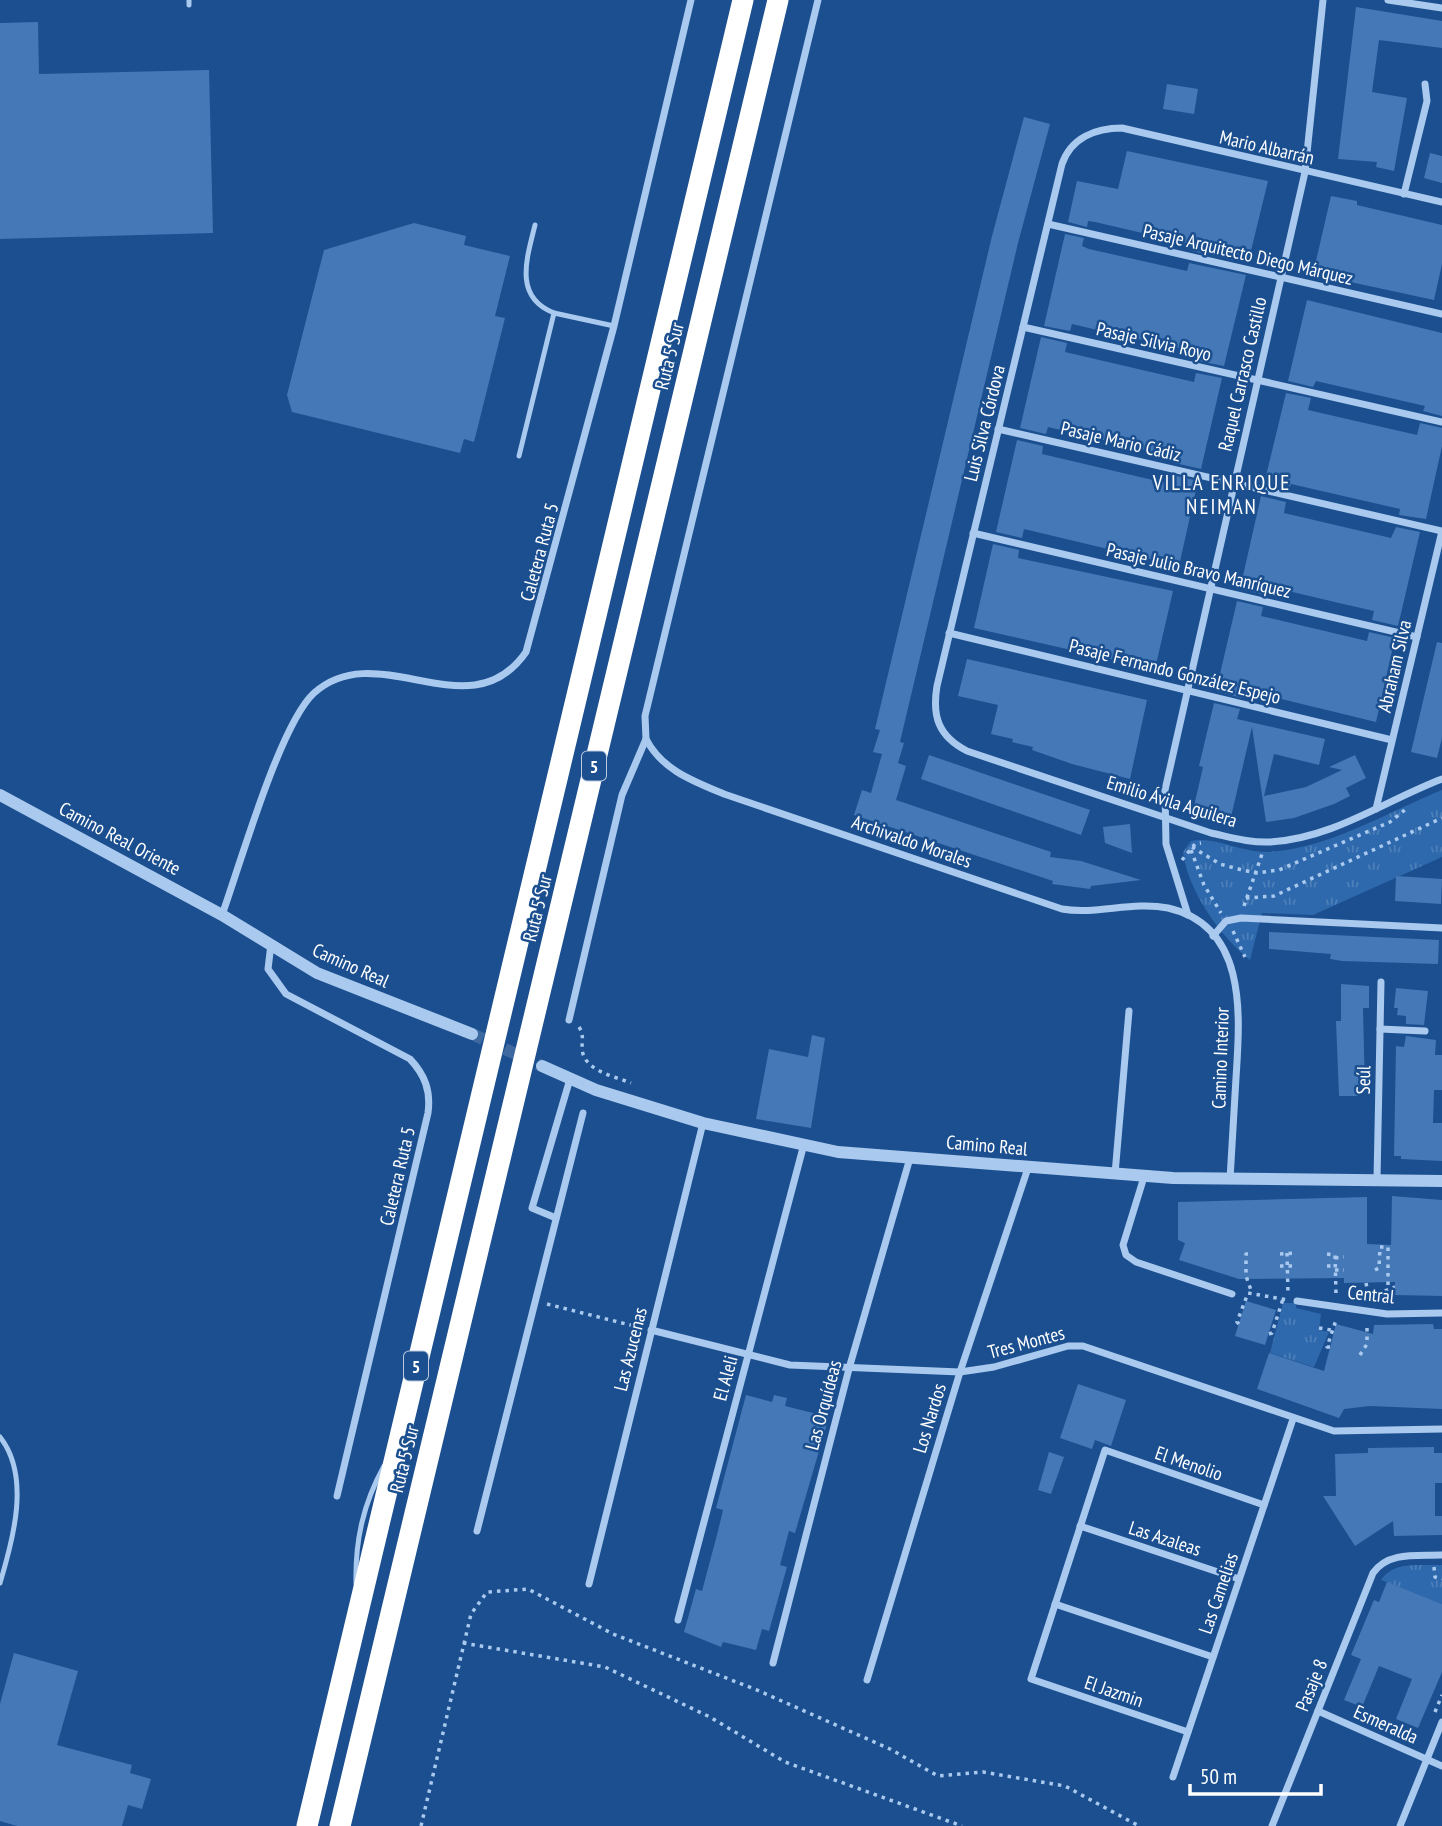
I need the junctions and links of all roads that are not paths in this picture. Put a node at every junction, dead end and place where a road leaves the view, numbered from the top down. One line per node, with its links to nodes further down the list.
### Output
1 (691, 0): 18 (street, Caletera Ruta 5)
2 (743, 0): 91 (highway, Ruta 5 Sur / 5)
3 (778, 0): 92 (highway, Ruta 5 Sur / 5)
4 (818, 0): 32 (street)
5 (1323, 0): 10 (street, Raquel Carrasco Castillo)
6 (1388, 0): 7 (street)
7 (1442, 8)
8 (1425, 84): 11 (street)
9 (1086, 135): 10 (street, Mario Albarrán); 13 (street, Luis Silva Córdova)
10 (1305, 172): 11 (street, Mario Albarrán); 15 (street, Raquel Carrasco Castillo)
11 (1405, 194): 12 (street, Mario Albarrán)
12 (1442, 202)
13 (1048, 224): 15 (street, Pasaje Arquitecto Diego Márquez); 19 (street, Luis Silva Córdova)
14 (535, 225): 16 (lane)
15 (1281, 277): 17 (street, Pasaje Arquitecto Diego Márquez); 20 (street, Raquel Carrasco Castillo)
16 (554, 313): 18 (lane); 23 (lane)
17 (1442, 314)
18 (614, 326): 38 (street, Caletera Ruta 5)
19 (1023, 327): 20 (street, Pasaje Silvia Royo); 22 (street, Luis Silva Córdova)
20 (1257, 380): 21 (street, Pasaje Silvia Royo); 24 (street, Raquel Carrasco Castillo)
21 (1442, 422)
22 (998, 429): 24 (street, Pasaje Mario Cádiz); 26 (street, Luis Silva Córdova)
23 (519, 456)
24 (1233, 483): 25 (street, Pasaje Mario Cádiz); 27 (street, Raquel Carrasco Castillo)
25 (1442, 531): 29 (street, Abraham Silva)
26 (973, 533): 27 (street, Pasaje Julio Bravo Manríquez); 28 (street, Luis Silva Córdova)
27 (1209, 588): 29 (street, Pasaje Julio Bravo Manríquez); 30 (street, Raquel Carrasco Castillo)
28 (949, 633): 30 (street, Pasaje Fernando González Espejo); 31 (street, Luis Silva Córdova)
29 (1417, 637): 33 (street, Abraham Silva)
30 (1185, 690): 33 (street, Pasaje Fernando González Espejo); 37 (street, Raquel Carrasco Castillo)
31 (938, 727): 37 (street, Emilio Ávila Aguilera)
32 (646, 739): 39 (street, Archivaldo Morales); 45 (street)
33 (1392, 740): 36 (street, Abraham Silva)
34 (1442, 779): 36 (street, Emilio Ávila Aguilera)
35 (0, 795): 38 (street, Camino Real Oriente)
36 (1376, 809): 37 (street, Emilio Ávila Aguilera)
37 (1163, 817): 39 (street, Raquel Carrasco Castillo)
38 (222, 915): 42 (street, Camino Real)
39 (1188, 915): 41 (street, Camino Interior)
40 (1442, 928): 41 (street)
41 (1213, 936): 58 (street, Camino Interior)
42 (271, 944): 48 (street, Camino Real); 72 (street, Caletera Ruta 5)
43 (1381, 982): 46 (street, Seúl)
44 (1129, 1011): 56 (street)
45 (569, 1020)
46 (1380, 1029): 47 (street); 59 (street, Seúl)
47 (1425, 1031)
48 (472, 1034)
49 (542, 1066): 50 (street, Camino Real)
50 (570, 1079): 52 (street, Camino Real); 61 (street)
51 (583, 1113): 61 (street)
52 (704, 1123): 53 (street, Camino Real); 65 (street, Las Azucenas)
53 (804, 1144): 54 (street, Camino Real); 66 (street, El Aleli)
54 (910, 1158): 55 (street, Camino Real); 67 (street, Las Orquídeas)
55 (1028, 1168): 56 (street, Camino Real); 68 (street, Los Nardos)
56 (1115, 1175): 57 (street, Camino Real)
57 (1144, 1177): 58 (street, Camino Real); 62 (street)
58 (1230, 1179): 59 (street, Camino Real)
59 (1377, 1179): 60 (street, Camino Real)
60 (1442, 1181)
61 (556, 1218): 75 (street)
62 (1232, 1294)
63 (1289, 1300): 64 (street, Central)
64 (1442, 1313)
65 (651, 1330): 66 (street, Tres Montes); 79 (street, Las Azucenas)
66 (747, 1356): 67 (street, Tres Montes); 81 (street, El Aleli)
67 (850, 1365): 68 (street, Tres Montes); 83 (street, Las Orquídeas)
68 (960, 1372): 69 (street, Tres Montes); 84 (street, Los Nardos)
69 (1293, 1419): 70 (street, Tres Montes); 73 (street, Las Camelias)
70 (1442, 1429)
71 (0, 1437): 78 (lane)
72 (337, 1496)
73 (1264, 1505): 74 (street, El Menolio); 77 (street, Las Camelias)
74 (1080, 1526): 77 (street, Las Azaleas); 80 (street)
75 (477, 1531)
76 (1442, 1555): 85 (street, Pasaje 8)
77 (1239, 1579): 82 (street, Las Camelias)
78 (0, 1583)
79 (589, 1584)
80 (1055, 1604): 82 (street); 87 (street, El Jazmin)
81 (678, 1620)
82 (1213, 1657): 87 (street, Las Camelias)
83 (773, 1662)
84 (867, 1680)
85 (1318, 1711): 88 (street, Esmeralda); 93 (street, Pasaje 8)
86 (1442, 1722): 88 (street)
87 (1188, 1732): 90 (street, Las Camelias)
88 (1427, 1760): 89 (street, Esmeralda); 94 (street)
89 (1442, 1766)
90 (1173, 1777)
91 (307, 1826)
92 (340, 1826)
93 (1272, 1826)
94 (1400, 1826)

